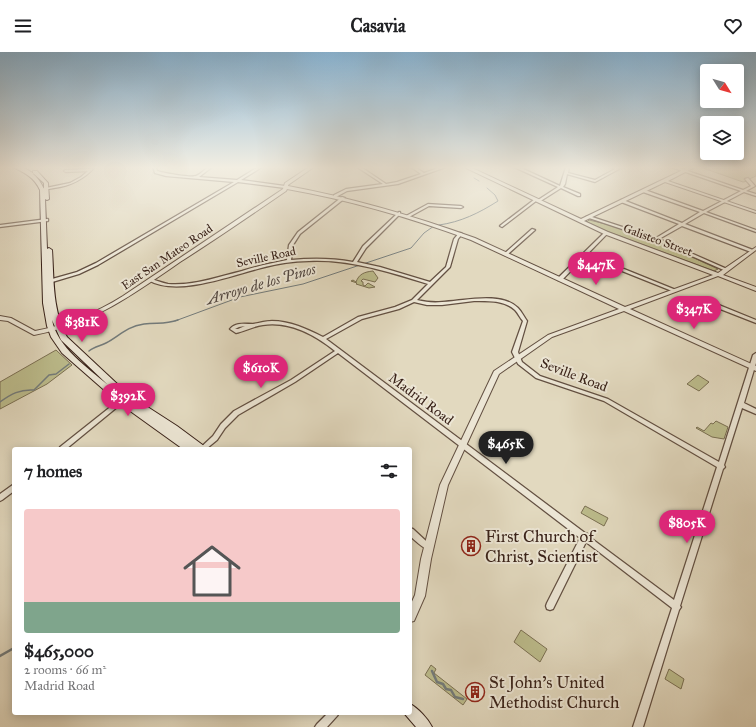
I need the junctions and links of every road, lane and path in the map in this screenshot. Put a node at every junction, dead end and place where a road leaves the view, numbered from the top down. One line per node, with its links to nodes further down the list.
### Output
1 (45, 198): 21 (main road)
2 (208, 198): 40 (street)
3 (272, 198): 39 (street, East San Mateo Road)
4 (343, 198): 33 (street)
5 (345, 198): 18 (street)
6 (534, 198): 12 (street, Galisteo Street)
7 (540, 198): 12 (street)
8 (628, 198): 13 (street)
9 (665, 198): 16 (street)
10 (716, 198): 14 (street)
11 (728, 198): 14 (street)
12 (537, 200): 22 (street, Galisteo Street); 25 (street)
13 (622, 201): 20 (street); 23 (street)
14 (723, 201): 16 (street); 17 (street)
15 (461, 207): 19 (street)
16 (703, 212): 23 (street); 27 (street)
17 (756, 212)
18 (399, 213): 19 (street); 34 (street)
19 (408, 216): 29 (street)
20 (588, 217): 22 (street); 30 (street)
21 (44, 221): 24 (street); 40 (main road)
22 (581, 221): 28 (street, Galisteo Street)
23 (682, 224): 30 (street); 31 (street)
24 (0, 226)
25 (502, 226)
26 (533, 230): 32 (street)
27 (756, 231)
28 (606, 233): 37 (street, Galisteo Street); 38 (street)
29 (460, 234): 32 (street); 41 (street)
30 (656, 239): 36 (street)
31 (754, 250): 36 (street)
32 (506, 254): 38 (street)
33 (288, 261): 34 (street, Seville Road); 39 (street, Seville Road)
34 (355, 262): 41 (street, Seville Road)
35 (623, 270): 43 (street)
36 (726, 270): 37 (street)
37 (718, 274): 42 (street, Galisteo Street); 43 (street)
38 (560, 279): 46 (street)
39 (150, 280): 50 (street, East San Mateo Road)
40 (47, 282): 50 (main road)
41 (431, 284): 44 (street)
42 (756, 289)
43 (674, 290): 46 (street)
44 (414, 301): 51 (street); 54 (street)
45 (712, 304): 48 (street)
46 (624, 309): 54 (street); 55 (street)
47 (0, 318): 50 (street, East San Mateo Road)
48 (756, 322)
49 (253, 325): 51 (street, Madrid Road)
50 (54, 328): 56 (main road)
51 (323, 339): 52 (street, Madrid Road)
52 (338, 351): 59 (street, Madrid Road); 63 (street)
53 (756, 355): 55 (street)
54 (517, 358): 59 (street); 64 (street, Seville Road)
55 (754, 368): 57 (street)
56 (124, 399): 60 (street); 61 (main road); 62 (main road)
57 (740, 404): 58 (street); 64 (street)
58 (756, 412)
59 (463, 445): 68 (street, Madrid Road); 69 (street)
60 (64, 447)
61 (187, 447)
62 (199, 447)
63 (204, 447)
64 (722, 467): 71 (street)
65 (12, 489): 66 (street)
66 (0, 498)
67 (412, 533): 69 (street)
68 (584, 536): 70 (street); 71 (street, Madrid Road)
69 (429, 547): 72 (street)
70 (550, 606)
71 (677, 607): 77 (street)
72 (412, 613)
73 (412, 713): 76 (main road)
74 (332, 715): 75 (street)
75 (320, 727)
76 (425, 727)
77 (638, 727)

